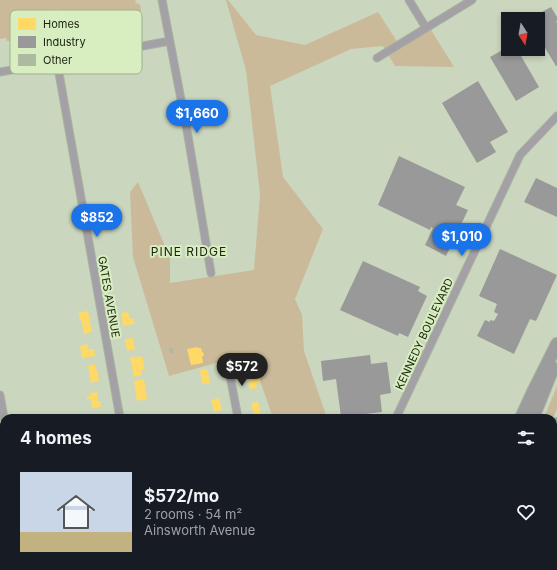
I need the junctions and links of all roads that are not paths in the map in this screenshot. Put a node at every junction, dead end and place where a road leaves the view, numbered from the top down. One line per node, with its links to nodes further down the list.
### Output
1 (162, 0): 5 (street)
2 (409, 0): 4 (street)
3 (472, 0): 4 (street)
4 (426, 28): 7 (street)
5 (170, 41): 6 (street); 12 (street)
6 (142, 46)
7 (378, 58)
8 (10, 70): 9 (street)
9 (0, 72)
10 (59, 74): 18 (street, GATES AVENUE)
11 (557, 116): 20 (street, KENNEDY BOULEVARD)
12 (212, 273)
13 (557, 344): 21 (highway)
14 (557, 358): 22 (highway)
15 (227, 360): 19 (street)
16 (0, 395): 17 (street)
17 (3, 414)
18 (119, 414)
19 (237, 414)
20 (398, 414)
21 (523, 414)
22 (535, 414)

